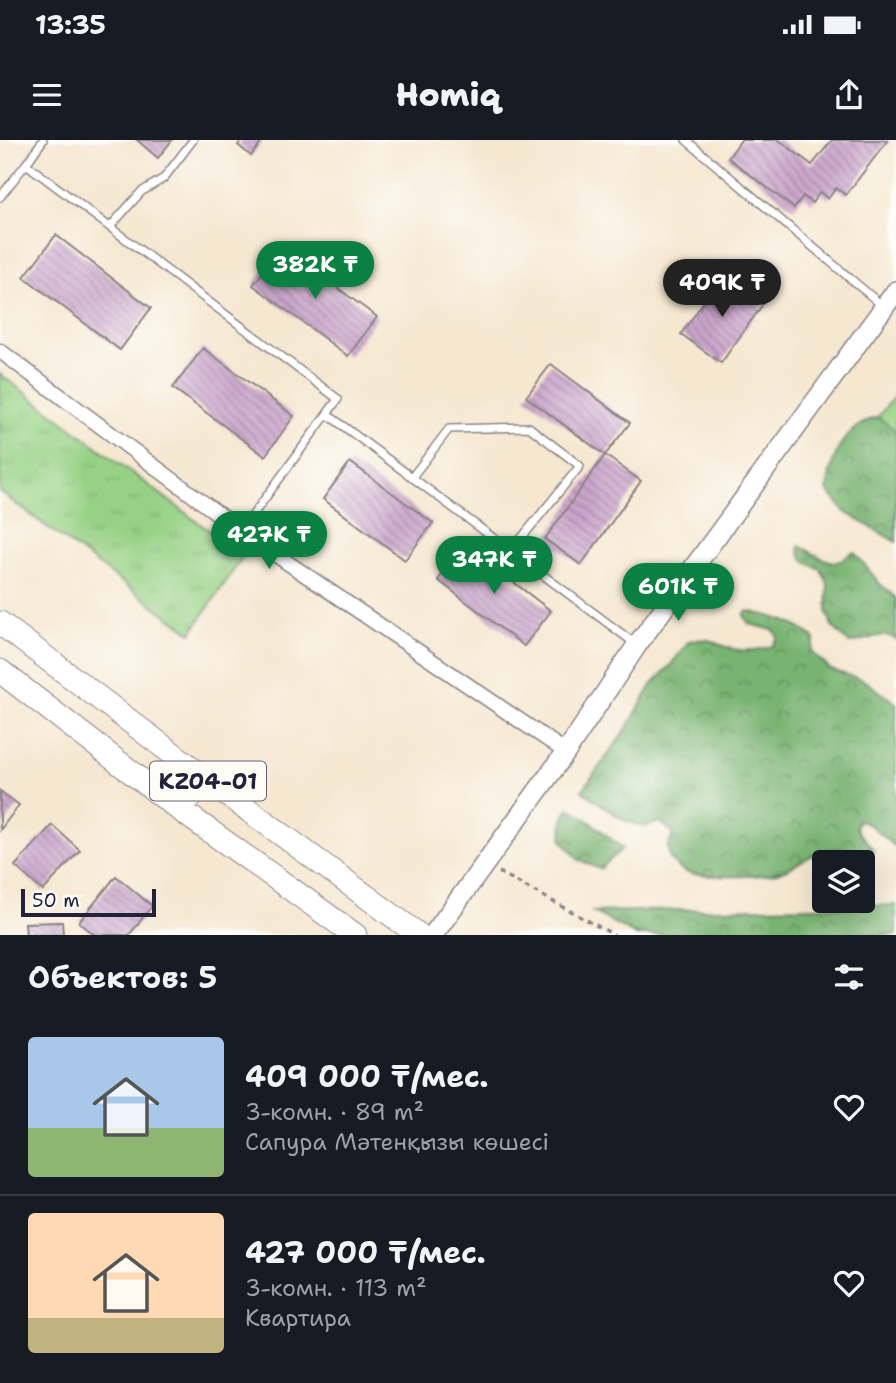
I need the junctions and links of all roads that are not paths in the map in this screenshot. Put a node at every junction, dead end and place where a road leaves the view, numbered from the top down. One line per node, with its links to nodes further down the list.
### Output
1 (43, 140): 4 (lane)
2 (193, 140): 6 (lane)
3 (686, 140): 7 (lane)
4 (26, 164): 5 (lane); 6 (lane)
5 (0, 197)
6 (110, 227): 9 (lane)
7 (890, 299): 14 (street)
8 (0, 351): 11 (street)
9 (327, 414): 10 (lane); 11 (lane)
10 (412, 477): 12 (lane); 12 (lane)
11 (241, 531): 16 (street)
12 (511, 551): 14 (lane)
13 (0, 623): 17 (main road, KZ04-01)
14 (637, 645): 16 (street)
15 (0, 671): 18 (main road, KZ04-01)
16 (566, 751): 21 (street)
17 (206, 779): 18 (main road); 20 (main road, KZ04-01)
18 (179, 809): 19 (main road, KZ04-01)
19 (349, 934)
20 (419, 935)
21 (433, 935)

